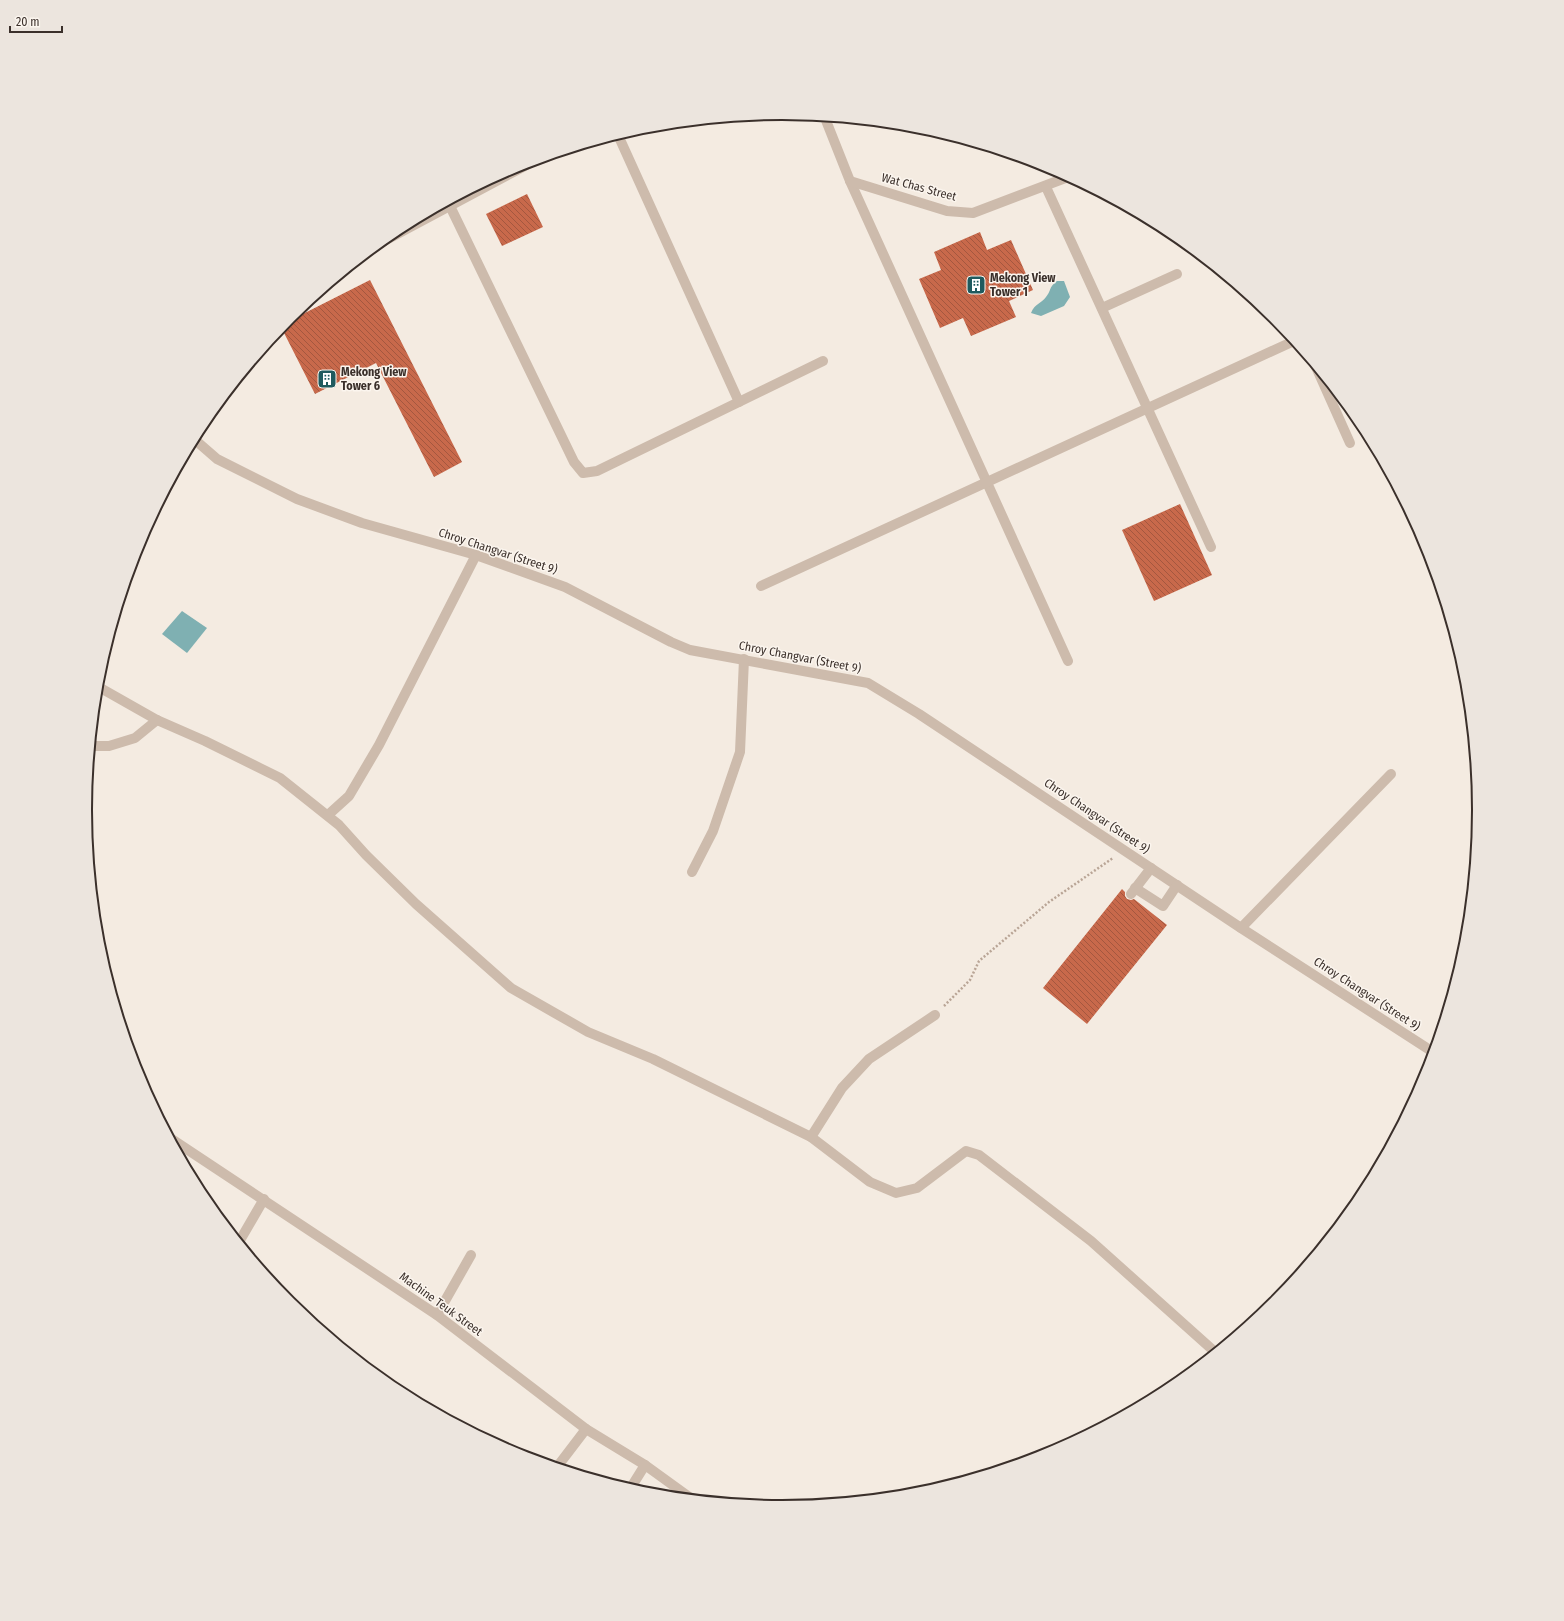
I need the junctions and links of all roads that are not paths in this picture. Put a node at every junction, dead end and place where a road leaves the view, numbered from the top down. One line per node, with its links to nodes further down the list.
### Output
1 (827, 122): 4 (street)
2 (620, 140): 12 (street)
3 (1061, 180): 5 (street, Wat Chas Street)
4 (850, 181): 5 (street, Wat Chas Street); 16 (street)
5 (1046, 187): 8 (street)
6 (450, 206): 12 (street)
7 (1177, 274): 8 (street)
8 (1102, 308): 13 (street)
9 (1289, 343): 13 (street)
10 (823, 361): 12 (street)
11 (1323, 383): 15 (street)
12 (739, 402)
13 (1148, 407): 16 (street); 17 (street)
14 (198, 443): 18 (street, Chroy Changvar (Street 9))
15 (1350, 443)
16 (987, 482): 19 (street); 21 (street)
17 (1211, 547)
18 (476, 555): 20 (street, Chroy Changvar (Street 9)); 26 (street)
19 (761, 586)
20 (744, 659): 27 (street, Chroy Changvar (Street 9)); 28 (street)
21 (1068, 661)
22 (103, 689): 23 (street)
23 (157, 720): 24 (street); 26 (street)
24 (95, 746)
25 (1391, 774): 30 (street)
26 (328, 815): 33 (street)
27 (1151, 868): 29 (street, Chroy Changvar (Street 9)); 29 (street)
28 (692, 872)
29 (1177, 885): 30 (street, Chroy Changvar (Street 9))
30 (1241, 928): 32 (street, Chroy Changvar (Street 9))
31 (935, 1015): 33 (street)
32 (1429, 1049)
33 (811, 1137): 39 (street)
34 (177, 1143): 35 (street, Machine Teuk Street)
35 (264, 1199): 36 (street); 38 (street, Machine Teuk Street)
36 (241, 1238)
37 (471, 1255): 38 (street)
38 (437, 1315): 40 (street, Machine Teuk Street)
39 (1213, 1349)
40 (586, 1429): 41 (street); 42 (street, Machine Teuk Street)
41 (559, 1464)
42 (645, 1466): 43 (street); 44 (street, Machine Teuk Street)
43 (633, 1484)
44 (684, 1494)

